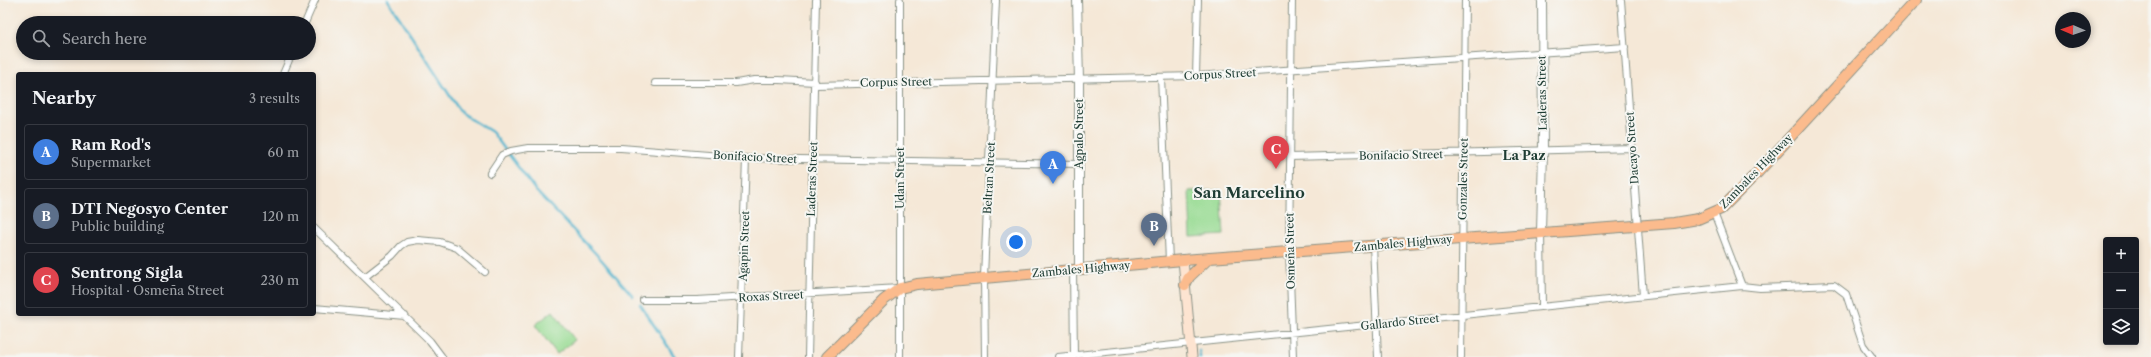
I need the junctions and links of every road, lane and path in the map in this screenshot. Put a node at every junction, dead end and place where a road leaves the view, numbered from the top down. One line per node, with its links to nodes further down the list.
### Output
1 (315, 0): 12 (street)
2 (816, 0): 25 (street, Laderas Street)
3 (900, 0): 23 (street, Udan Street)
4 (996, 0): 21 (street, Beltran Street)
5 (1077, 0): 22 (street, Agpalo Street)
6 (1198, 0): 19 (street)
7 (1292, 0): 17 (street, Osmeña Street)
8 (1465, 0): 15 (street, Gonzales Street)
9 (1542, 0): 14 (street, Laderas Street)
10 (1621, 0): 13 (street, Dacayo Street)
11 (1916, 0): 36 (main road, Zambales Highway)
12 (308, 16)
13 (1625, 47): 14 (street, Corpus Street); 26 (street, Dacayo Street)
14 (1542, 53): 15 (street, Corpus Street); 27 (street, Laderas Street)
15 (1465, 57): 17 (street, Corpus Street); 28 (street, Gonzales Street)
16 (289, 60): 18 (street)
17 (1290, 70): 19 (street, Corpus Street); 29 (street, Osmeña Street)
18 (284, 72)
19 (1196, 76): 20 (street, Corpus Street)
20 (1161, 77): 22 (street, Corpus Street); 45 (street)
21 (993, 80): 22 (street, Corpus Street); 23 (street, Corpus Street); 33 (street, Beltran Street)
22 (1079, 80): 34 (street, Agpalo Street)
23 (901, 82): 25 (street, Corpus Street); 32 (street, Udan Street)
24 (655, 83): 25 (street, Corpus Street)
25 (815, 83): 31 (street, Laderas Street)
26 (1633, 148): 27 (street, Bonifacio Street); 37 (street, Dacayo Street)
27 (1543, 151): 28 (street, Bonifacio Street); 39 (street, Laderas Street)
28 (1464, 154): 29 (street, Bonifacio Street); 40 (street, Gonzales Street)
29 (1290, 157): 42 (street, Osmeña Street)
30 (746, 158): 31 (street, Bonifacio Street); 35 (street, Bonifacio Street); 55 (street, Agapin Street)
31 (813, 159): 32 (street, Bonifacio Street); 53 (street, Laderas Street)
32 (900, 161): 33 (street, Bonifacio Street); 52 (street, Udan Street)
33 (990, 162): 34 (street, Bonifacio Street); 49 (street, Beltran Street)
34 (1079, 164): 46 (street, Agpalo Street)
35 (490, 173)
36 (1714, 213): 37 (main road, Zambales Highway); 51 (street)
37 (1637, 226): 39 (main road, Zambales Highway); 54 (street, Dacayo Street)
38 (316, 230): 48 (street)
39 (1541, 232): 40 (main road, Zambales Highway); 57 (street, Laderas Street)
40 (1461, 238): 41 (main road, Zambales Highway); 60 (street, Gonzales Street)
41 (1373, 245): 42 (main road, Zambales Highway); 61 (street)
42 (1289, 252): 43 (main road, Zambales Highway); 62 (street, Osmeña Street)
43 (1209, 258): 44 (main road, Zambales Highway); 50 (main road)
44 (1183, 260): 45 (main road, Zambales Highway); 50 (main road)
45 (1169, 261): 46 (main road, Zambales Highway)
46 (1076, 269): 49 (main road, Zambales Highway); 64 (street, Agpalo Street)
47 (485, 272): 48 (street)
48 (365, 277): 59 (street)
49 (984, 277): 52 (main road, Zambales Highway); 70 (street, Beltran Street)
50 (1185, 285): 63 (main road)
51 (1742, 286): 54 (street, Gallardo Street); 76 (street, Gallardo Street)
52 (900, 288): 53 (street, Roxas Street); 68 (main road, Zambales Highway); 69 (street, Udan Street)
53 (809, 294): 55 (street, Roxas Street); 67 (street, Laderas Street)
54 (1643, 296): 57 (street, Gallardo Street)
55 (742, 297): 56 (street, Roxas Street); 66 (street, Agapin Street)
56 (643, 300)
57 (1542, 306): 60 (street, Gallardo Street)
58 (316, 308): 59 (street)
59 (405, 316): 65 (street)
60 (1462, 316): 61 (street, Gallardo Street); 75 (street, Gonzales Street)
61 (1377, 324): 62 (street, Gallardo Street); 74 (street)
62 (1293, 333): 63 (street, Gallardo Street); 73 (street, Osmeña Street)
63 (1191, 344): 64 (street, Gallardo Street); 72 (main road)
64 (1074, 356): 71 (street, Gallardo Street)
65 (442, 357)
66 (739, 357)
67 (808, 357)
68 (827, 357)
69 (900, 357)
70 (985, 357)
71 (1058, 357)
72 (1192, 357)
73 (1293, 357)
74 (1378, 357)
75 (1461, 357)
76 (1872, 357)

